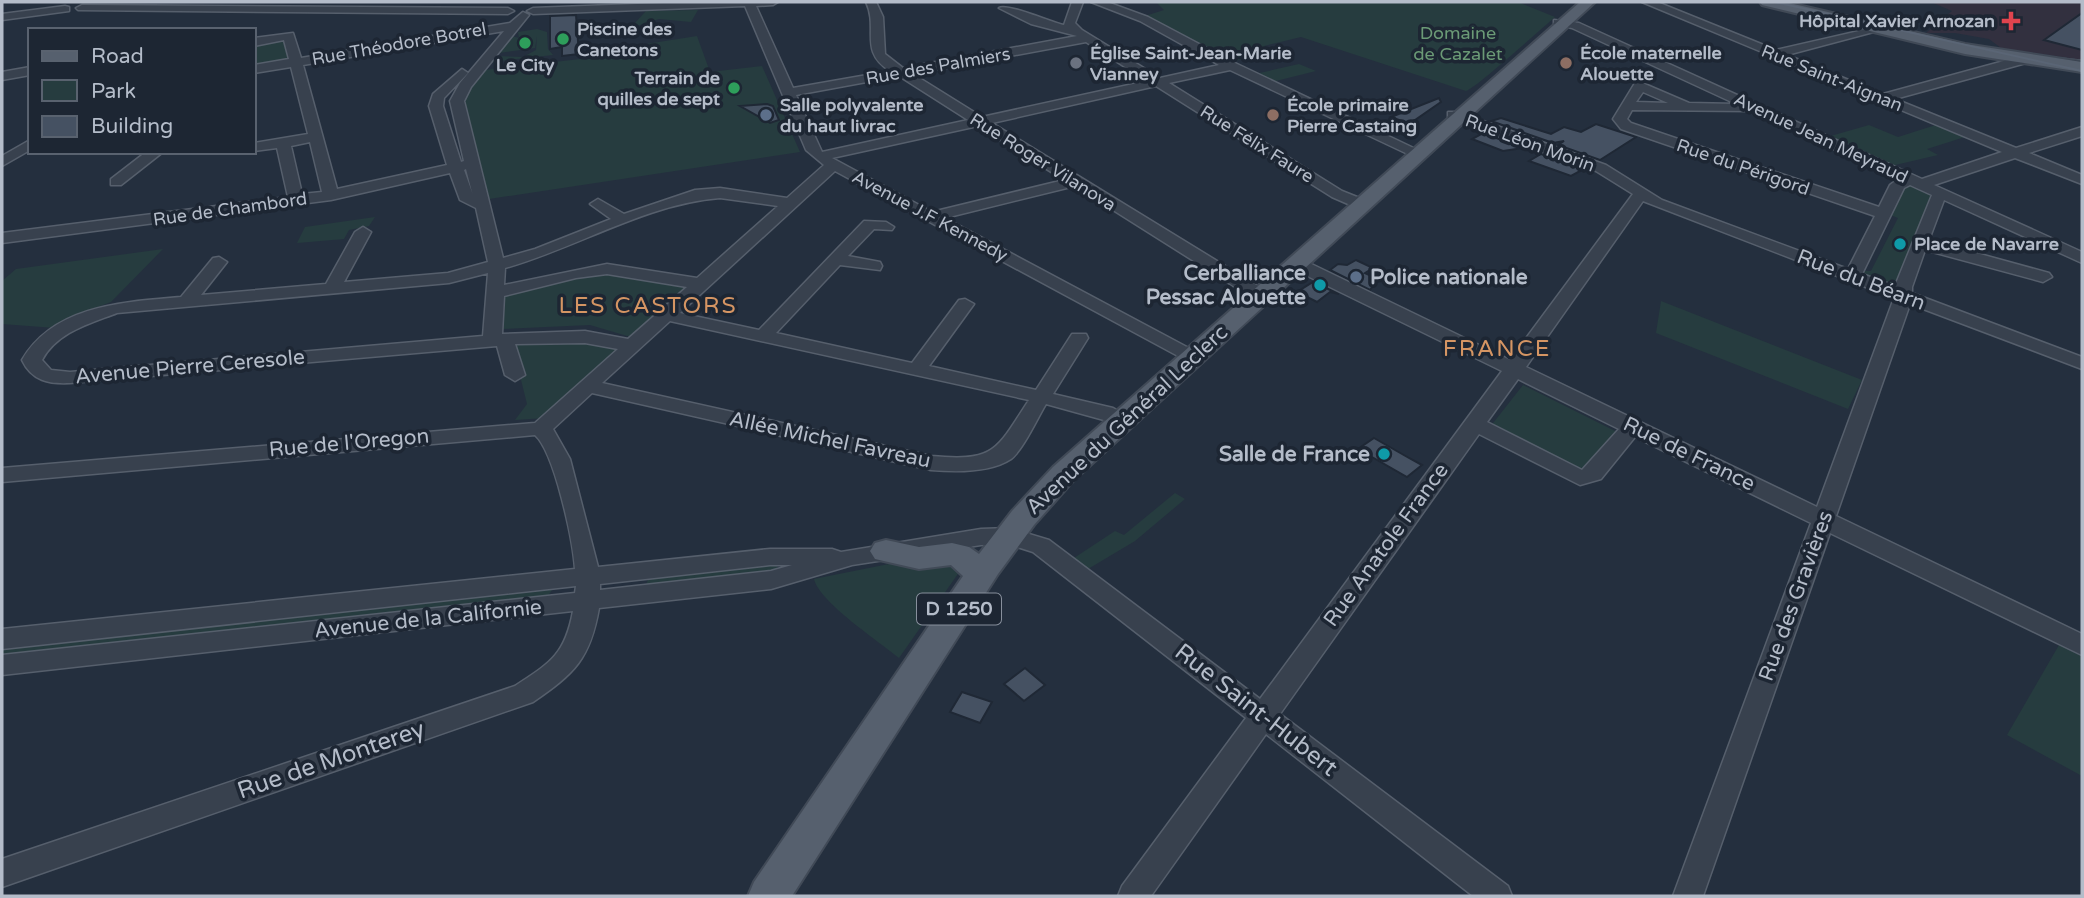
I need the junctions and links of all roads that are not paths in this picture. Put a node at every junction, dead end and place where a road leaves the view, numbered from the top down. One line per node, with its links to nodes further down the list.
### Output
1 (773, 2): 10 (street)
2 (871, 2): 31 (street, Rue Roger Vilanova)
3 (1077, 2): 21 (street)
4 (1097, 2): 28 (street)
5 (1580, 2): 19 (main road, Avenue du Général Leclerc / D 1250)
6 (1588, 2): 19 (main road, Avenue du Général Leclerc / D 1250)
7 (1648, 2): 24 (street, Rue Saint-Aignan)
8 (1767, 2): 20 (main road)
9 (1784, 2): 27 (main road)
10 (749, 3): 12 (street); 36 (street)
11 (86, 5): 15 (street); 17 (street)
12 (624, 5): 16 (street)
13 (290, 8): 15 (street); 16 (street); 22 (street)
14 (1005, 8): 21 (street, Rue Félix Faure)
15 (110, 10): 18 (street)
16 (519, 12): 26 (street, Rue Théodore Botrel); 35 (street)
17 (2, 17)
18 (95, 19)
19 (1562, 22): 38 (street, Avenue Jean Meyraud); 41 (main road, Avenue du Général Leclerc / D 1250)
20 (1877, 28): 24 (street); 25 (main road)
21 (1083, 35): 31 (street, Rue des Palmiers); 34 (street, Rue Félix Faure)
22 (289, 36): 23 (street); 26 (street)
23 (256, 42)
24 (1776, 54): 37 (street, Rue Saint-Aignan)
25 (2023, 60): 27 (main road); 32 (street); 37 (street)
26 (298, 62): 29 (street, Rue Théodore Botrel); 44 (street)
27 (2082, 65)
28 (1231, 66): 34 (street); 48 (street)
29 (256, 69)
30 (28, 71): 33 (street)
31 (902, 73): 36 (street, Rue des Palmiers); 42 (street, Rue Roger Vilanova)
32 (2082, 75)
33 (2, 76)
34 (1157, 82): 42 (street); 64 (street, Rue Félix Faure)
35 (458, 86): 39 (street); 40 (street)
36 (788, 93): 51 (street)
37 (1883, 98): 49 (street, Rue Saint-Aignan)
38 (1756, 108): 57 (street, Avenue Jean Meyraud); 65 (street, Rue du Périgord)
39 (458, 115): 40 (street); 53 (street)
40 (441, 118): 53 (street)
41 (1452, 120): 48 (main road, Avenue du Général Leclerc / D 1250); 60 (street, Rue Léon Morin)
42 (977, 121): 51 (street); 56 (street, Rue Roger Vilanova)
43 (2082, 131): 49 (street)
44 (316, 136): 45 (street); 59 (street)
45 (283, 143): 47 (street); 61 (street)
46 (28, 146): 52 (street)
47 (256, 147)
48 (1417, 153): 64 (main road, Avenue du Général Leclerc / D 1250)
49 (2016, 153): 54 (street, Rue Saint-Aignan); 57 (street)
50 (153, 154): 55 (street)
51 (826, 161): 62 (street); 66 (street, Avenue J.F Kennedy)
52 (2, 162)
53 (464, 166): 59 (street, Rue de Chambord); 77 (street)
54 (2082, 180)
55 (116, 182)
56 (1074, 182): 66 (street); 83 (street, Rue Roger Vilanova)
57 (1916, 182): 58 (street, Avenue Jean Meyraud); 65 (street)
58 (1943, 194): 71 (street); 72 (street, Avenue Jean Meyraud)
59 (331, 195): 61 (street, Rue de Chambord)
60 (1640, 195): 78 (street, Rue du Béarn); 95 (street, Rue Anatole France)
61 (296, 200): 70 (street, Rue de Chambord)
62 (787, 203): 67 (street, Avenue Pierre Ceresole); 80 (street)
63 (598, 204): 67 (street)
64 (1361, 204): 75 (main road, Avenue du Général Leclerc / D 1250)
65 (1884, 214): 78 (street)
66 (930, 217): 92 (street, Avenue J.F Kennedy)
67 (623, 220): 77 (street, Avenue Pierre Ceresole)
68 (886, 227): 73 (street)
69 (363, 232): 81 (street)
70 (2, 238)
71 (1920, 243): 79 (street); 84 (street)
72 (2082, 258)
73 (836, 259): 76 (street); 88 (street)
74 (219, 262): 85 (street)
75 (1296, 263): 83 (main road, Avenue du Général Leclerc / D 1250); 95 (street, Rue de France)
76 (874, 266)
77 (497, 267): 81 (street, Avenue Pierre Ceresole); 82 (street)
78 (1852, 276): 84 (street, Rue du Béarn)
79 (2043, 277)
80 (701, 284): 82 (street); 87 (street)
81 (332, 288): 85 (street, Avenue Pierre Ceresole)
82 (494, 293): 90 (street)
83 (1260, 295): 92 (main road, Avenue du Général Leclerc / D 1250)
84 (1903, 296): 93 (street, Rue du Béarn); 104 (street, Rue des Gravières)
85 (188, 300): 90 (street, Avenue Pierre Ceresole)
86 (965, 304): 94 (street)
87 (666, 315): 88 (street); 91 (street)
88 (764, 335): 94 (street)
89 (1079, 338): 98 (street, Allée Michel Favreau)
90 (498, 340): 91 (street, Avenue Pierre Ceresole); 96 (street)
91 (632, 346): 97 (street)
92 (1191, 357): 99 (main road, Avenue du Général Leclerc / D 1250)
93 (2082, 363)
94 (917, 369): 98 (street)
95 (1514, 369): 100 (street, Rue Anatole France); 101 (street, Rue de France)
96 (515, 375)
97 (588, 386): 98 (street, Allée Michel Favreau); 102 (street)
98 (1042, 397): 99 (street)
99 (1122, 419): 105 (main road, Avenue du Général Leclerc / D 1250)
100 (1474, 423): 101 (street); 112 (street, Rue Anatole France)
101 (1632, 427): 104 (street, Rue de France)
102 (540, 429): 103 (street, Rue de l'Oregon); 108 (street)
103 (2, 475)
104 (1823, 519): 110 (street, Rue de France); 117 (street, Rue des Gravières)
105 (1009, 536): 106 (street, Avenue de la Californie); 107 (main road, Avenue du Général Leclerc / D 1250); 112 (street, Rue Saint-Hubert)
106 (886, 551): 107 (main road); 108 (street, Avenue de la Californie)
107 (981, 576): 114 (main road, Avenue du Général Leclerc / D 1250)
108 (588, 588): 109 (street, Avenue de la Californie); 111 (street, Avenue de la Californie); 113 (street, Rue de Monterey)
109 (2, 639)
110 (2082, 645)
111 (2, 665)
112 (1264, 715): 115 (street, Rue Anatole France); 116 (street, Rue Saint-Hubert)
113 (2, 873)
114 (769, 896)
115 (1133, 896)
116 (1497, 896)
117 (1688, 896)

